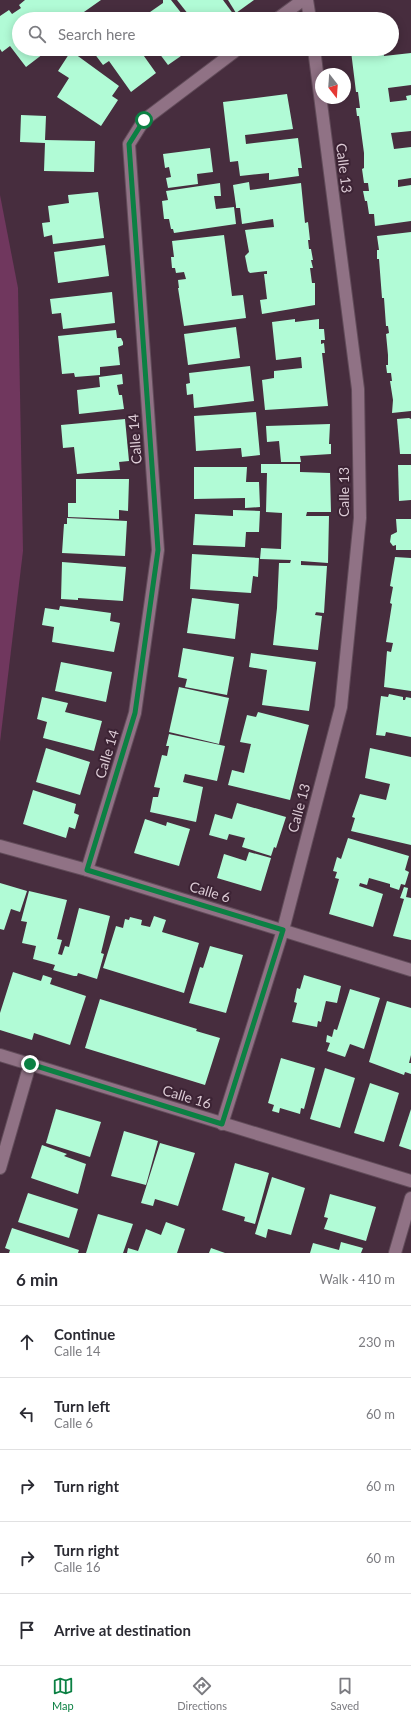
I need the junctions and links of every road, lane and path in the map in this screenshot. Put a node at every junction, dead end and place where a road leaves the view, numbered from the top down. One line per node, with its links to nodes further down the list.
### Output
1 (303, 0): 3 (street)
2 (308, 0): 4 (street)
3 (287, 12)
4 (309, 12)
5 (229, 56): 8 (street, Calle 14)
6 (315, 56): 9 (street, Calle 13)
7 (0, 846): 8 (street, Calle 6)
8 (87, 870): 9 (street, Calle 6)
9 (283, 930): 10 (street, Calle 6); 13 (street, Calle 13)
10 (411, 970)
11 (0, 1055): 12 (street, Calle 16)
12 (30, 1064): 13 (street, Calle 16); 14 (street)
13 (222, 1124): 15 (street, Calle 16)
14 (0, 1168)
15 (411, 1181)
16 (411, 1198): 17 (street)
17 (395, 1253)

